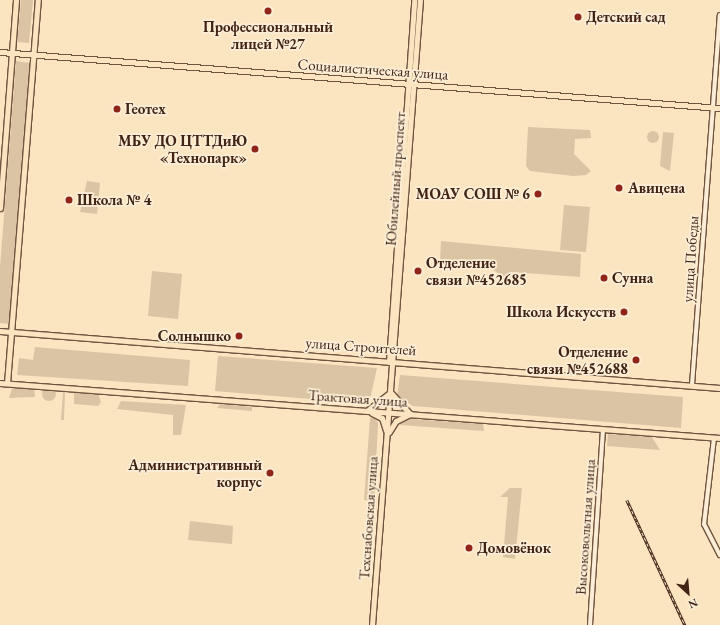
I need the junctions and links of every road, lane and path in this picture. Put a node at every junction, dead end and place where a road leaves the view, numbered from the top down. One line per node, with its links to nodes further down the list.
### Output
1 (16, 0): 7 (main road)
2 (38, 0): 8 (main road)
3 (414, 0): 9 (main road)
4 (420, 0): 10 (main road, Юбилейный проспект)
5 (720, 15): 11 (street, улица Победы)
6 (0, 52): 7 (main road, Социалистическая улица)
7 (12, 52): 8 (main road, Социалистическая улица); 13 (main road)
8 (34, 54): 9 (main road, Социалистическая улица); 15 (main road)
9 (408, 84): 10 (main road, Социалистическая улица); 16 (main road)
10 (414, 85): 11 (main road, Социалистическая улица); 16 (main road, Юбилейный проспект)
11 (713, 108): 12 (main road, Социалистическая улица); 19 (street, улица Победы)
12 (720, 108)
13 (0, 208)
14 (0, 331): 15 (main road, улица Строителей)
15 (12, 332): 16 (main road, улица Строителей); 18 (main road)
16 (392, 360): 19 (main road, улица Строителей); 21 (main road, Техснабовская улица)
17 (0, 383): 18 (main road, Трактовая улица)
18 (7, 384): 22 (main road, Трактовая улица)
19 (692, 385): 20 (main road, улица Строителей)
20 (720, 388)
21 (390, 392): 22 (main road); 23 (main road, Техснабовская улица); 24 (main road)
22 (367, 411): 23 (main road, Трактовая улица); 26 (main road)
23 (388, 413): 24 (main road, Трактовая улица); 26 (main road, Техснабовская улица)
24 (410, 414): 25 (main road, Трактовая улица); 26 (main road)
25 (603, 430): 27 (main road, Трактовая улица); 31 (street, Высоковольтная улица)
26 (387, 435): 30 (main road, Техснабовская улица)
27 (714, 438): 28 (main road, Трактовая улица); 29 (street)
28 (720, 438)
29 (720, 555)
30 (372, 625)
31 (590, 625)

